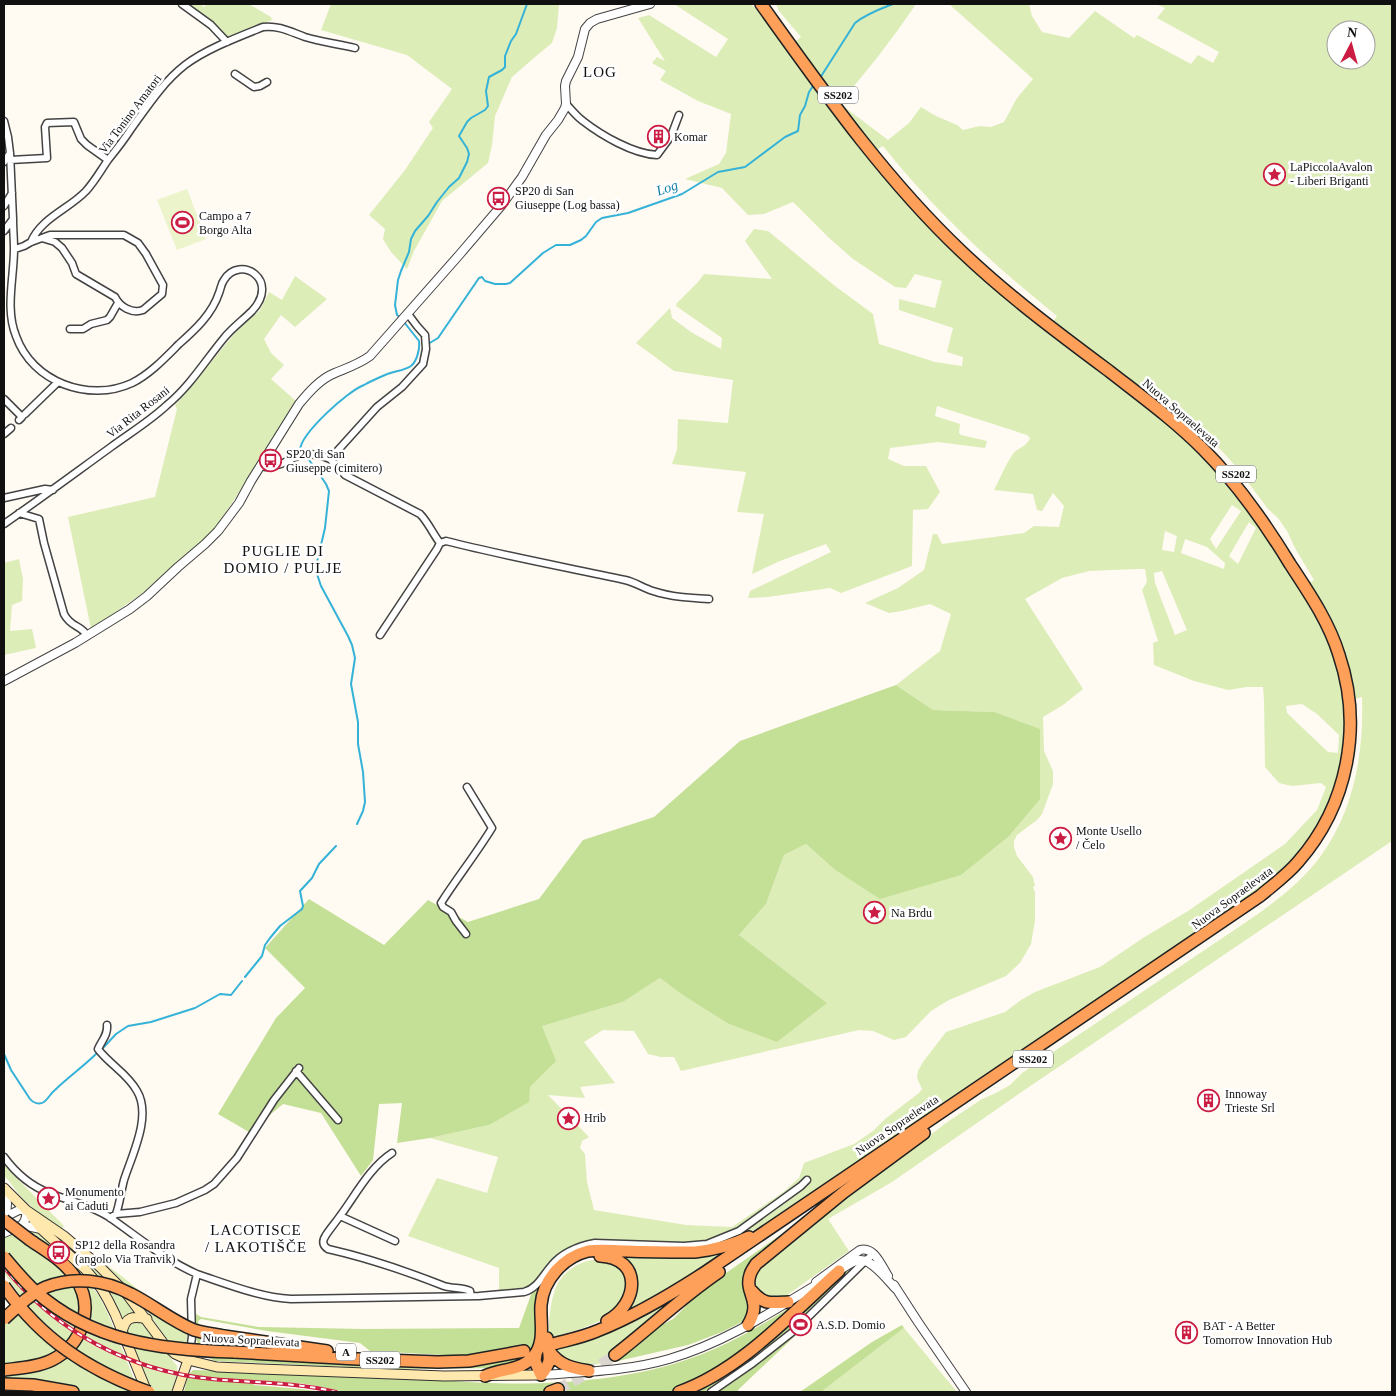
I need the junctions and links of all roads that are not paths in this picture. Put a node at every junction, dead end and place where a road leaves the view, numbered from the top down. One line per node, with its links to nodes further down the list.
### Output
1 (182, 4): 5 (street)
2 (650, 4): 10 (street)
3 (761, 4): 6 (highway, Nuova Sopraelevata / SS202)
4 (769, 4): 6 (highway, Nuova Sopraelevata / SS202)
5 (226, 42): 7 (street, Via Tonino Amatori); 14 (street, Via Tonino Amatori)
6 (794, 43): 42 (highway, Nuova Sopraelevata / SS202)
7 (355, 48)
8 (235, 74): 9 (street)
9 (267, 82)
10 (566, 104): 11 (street); 23 (street)
11 (679, 115)
12 (4, 122): 13 (street)
13 (8, 158): 14 (street); 15 (street)
14 (108, 160): 20 (street, Via Tonino Amatori)
15 (12, 193): 16 (street); 17 (street)
16 (4, 206)
17 (13, 219): 18 (street); 21 (street)
18 (4, 231)
19 (42, 238): 20 (street); 22 (street); 22 (street)
20 (31, 242): 21 (street)
21 (14, 249): 25 (street)
22 (118, 303): 24 (street)
23 (408, 314): 31 (street); 32 (street)
24 (70, 329)
25 (58, 382): 27 (street); 33 (street, Via Rita Rosani)
26 (4, 399): 28 (street)
27 (25, 414)
28 (19, 420)
29 (11, 428): 30 (street)
30 (4, 434)
31 (330, 459): 32 (street); 37 (street)
32 (261, 465): 40 (street)
33 (53, 490): 34 (street); 35 (street, Via Rita Rosani)
34 (4, 498)
35 (19, 513): 36 (street, Via Rita Rosani); 40 (street)
36 (4, 524)
37 (440, 543): 38 (street); 39 (street)
38 (709, 599)
39 (380, 635)
40 (87, 636): 41 (street)
41 (4, 681)
42 (1353, 699): 47 (highway, Nuova Sopraelevata / SS202); 56 (highway, Nuova Sopraelevata / SS202)
43 (467, 787): 44 (street)
44 (466, 934)
45 (107, 1025): 53 (street)
46 (338, 1120): 53 (street)
47 (924, 1133): 69 (highway); 81 (highway, Nuova Sopraelevata / SS202)
48 (392, 1153): 54 (street)
49 (4, 1157): 53 (street)
50 (807, 1180): 72 (street)
51 (4, 1189): 52 (main road); 55 (street)
52 (26, 1210): 55 (street); 58 (street); 59 (main road); 75 (main road)
53 (113, 1216): 67 (street)
54 (340, 1216): 61 (street); 72 (street)
55 (5, 1218): 57 (street); 84 (highway, bridge)
56 (777, 1223): 78 (highway, Nuova Sopraelevata / SS202); 80 (highway)
57 (4, 1224)
58 (22, 1225): 59 (street); 60 (street)
59 (41, 1229): 77 (main road)
60 (4, 1232)
61 (395, 1241)
62 (865, 1249): 63 (street); 65 (street); 71 (street)
63 (874, 1254): 65 (street); 70 (street)
64 (4, 1257): 83 (highway, Nuova Sopraelevata / SS202, bridge)
65 (866, 1260): 66 (street); 70 (street); 93 (street)
66 (839, 1271): 71 (street); 92 (highway)
67 (197, 1274): 72 (street); 82 (street)
68 (4, 1286): 90 (highway, bridge)
69 (750, 1289): 73 (highway); 76 (highway)
70 (896, 1289): 94 (street)
71 (803, 1293): 73 (street)
72 (472, 1296)
73 (788, 1302): 76 (street)
74 (4, 1319): 83 (highway, A, bridge)
75 (147, 1319): 77 (main road); 82 (main road)
76 (748, 1325): 85 (street)
77 (122, 1333): 90 (main road)
78 (570, 1340): 79 (highway, Nuova Sopraelevata / SS202); 79 (highway)
79 (551, 1348): 85 (highway); 86 (highway)
80 (530, 1352): 83 (highway, Nuova Sopraelevata / SS202); 86 (highway); 87 (highway)
81 (615, 1355)
82 (188, 1360): 87 (main road); 91 (main road)
83 (469, 1361)
84 (4, 1370)
85 (589, 1372): 86 (street)
86 (541, 1375): 87 (main road)
87 (485, 1376)
88 (4, 1384): 89 (highway)
89 (73, 1392)
90 (148, 1392)
91 (177, 1392)
92 (679, 1392)
93 (711, 1392)
94 (966, 1392)

